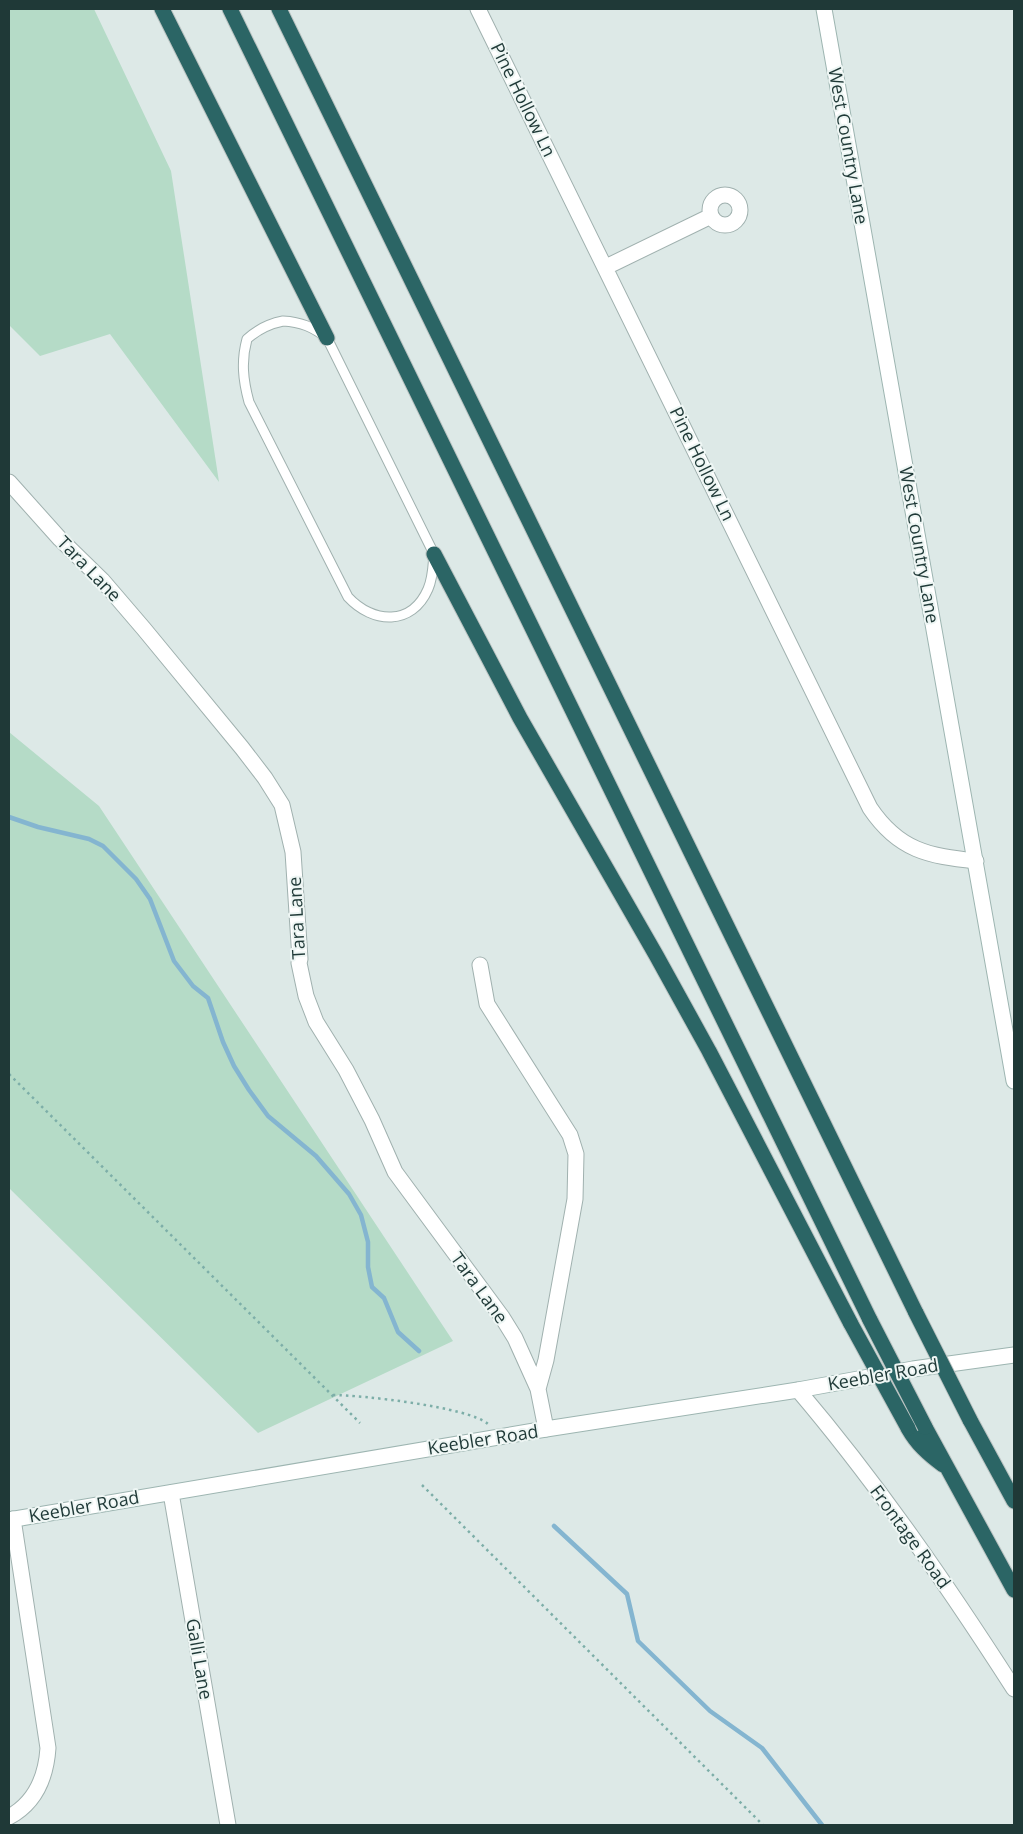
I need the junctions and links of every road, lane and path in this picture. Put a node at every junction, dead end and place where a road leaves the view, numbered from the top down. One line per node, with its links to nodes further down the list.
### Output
1 (162, 9): 8 (highway)
2 (230, 9): 22 (highway, bridge)
3 (279, 9): 25 (highway, bridge)
4 (478, 9): 7 (street, Pine Hollow Ln)
5 (824, 9): 11 (street, West Country Lane)
6 (711, 216): 7 (street)
7 (606, 267): 11 (street, Pine Hollow Ln)
8 (327, 338): 10 (lane); 10 (lane)
9 (9, 482): 16 (street, Tara Lane)
10 (434, 554): 22 (highway, bridge)
11 (976, 861): 14 (street, West Country Lane)
12 (480, 965): 16 (street, Tara Lane)
13 (9, 1074): 18 (path)
14 (1014, 1081)
15 (1014, 1355): 17 (street, Keebler Road)
16 (538, 1389): 20 (street, Tara Lane)
17 (798, 1390): 20 (street, Keebler Road); 28 (street, Frontage Road)
18 (331, 1395): 19 (path); 21 (path)
19 (360, 1423)
20 (546, 1429): 21 (street, Keebler Road)
21 (493, 1438): 24 (street, Keebler Road)
22 (946, 1467): 27 (highway)
23 (422, 1485): 31 (path)
24 (171, 1492): 26 (street, Keebler Road); 30 (street, Galli Lane)
25 (1014, 1501)
26 (11, 1520): 29 (street)
27 (1014, 1590)
28 (1014, 1689)
29 (9, 1817)
30 (228, 1825)
31 (763, 1825)

